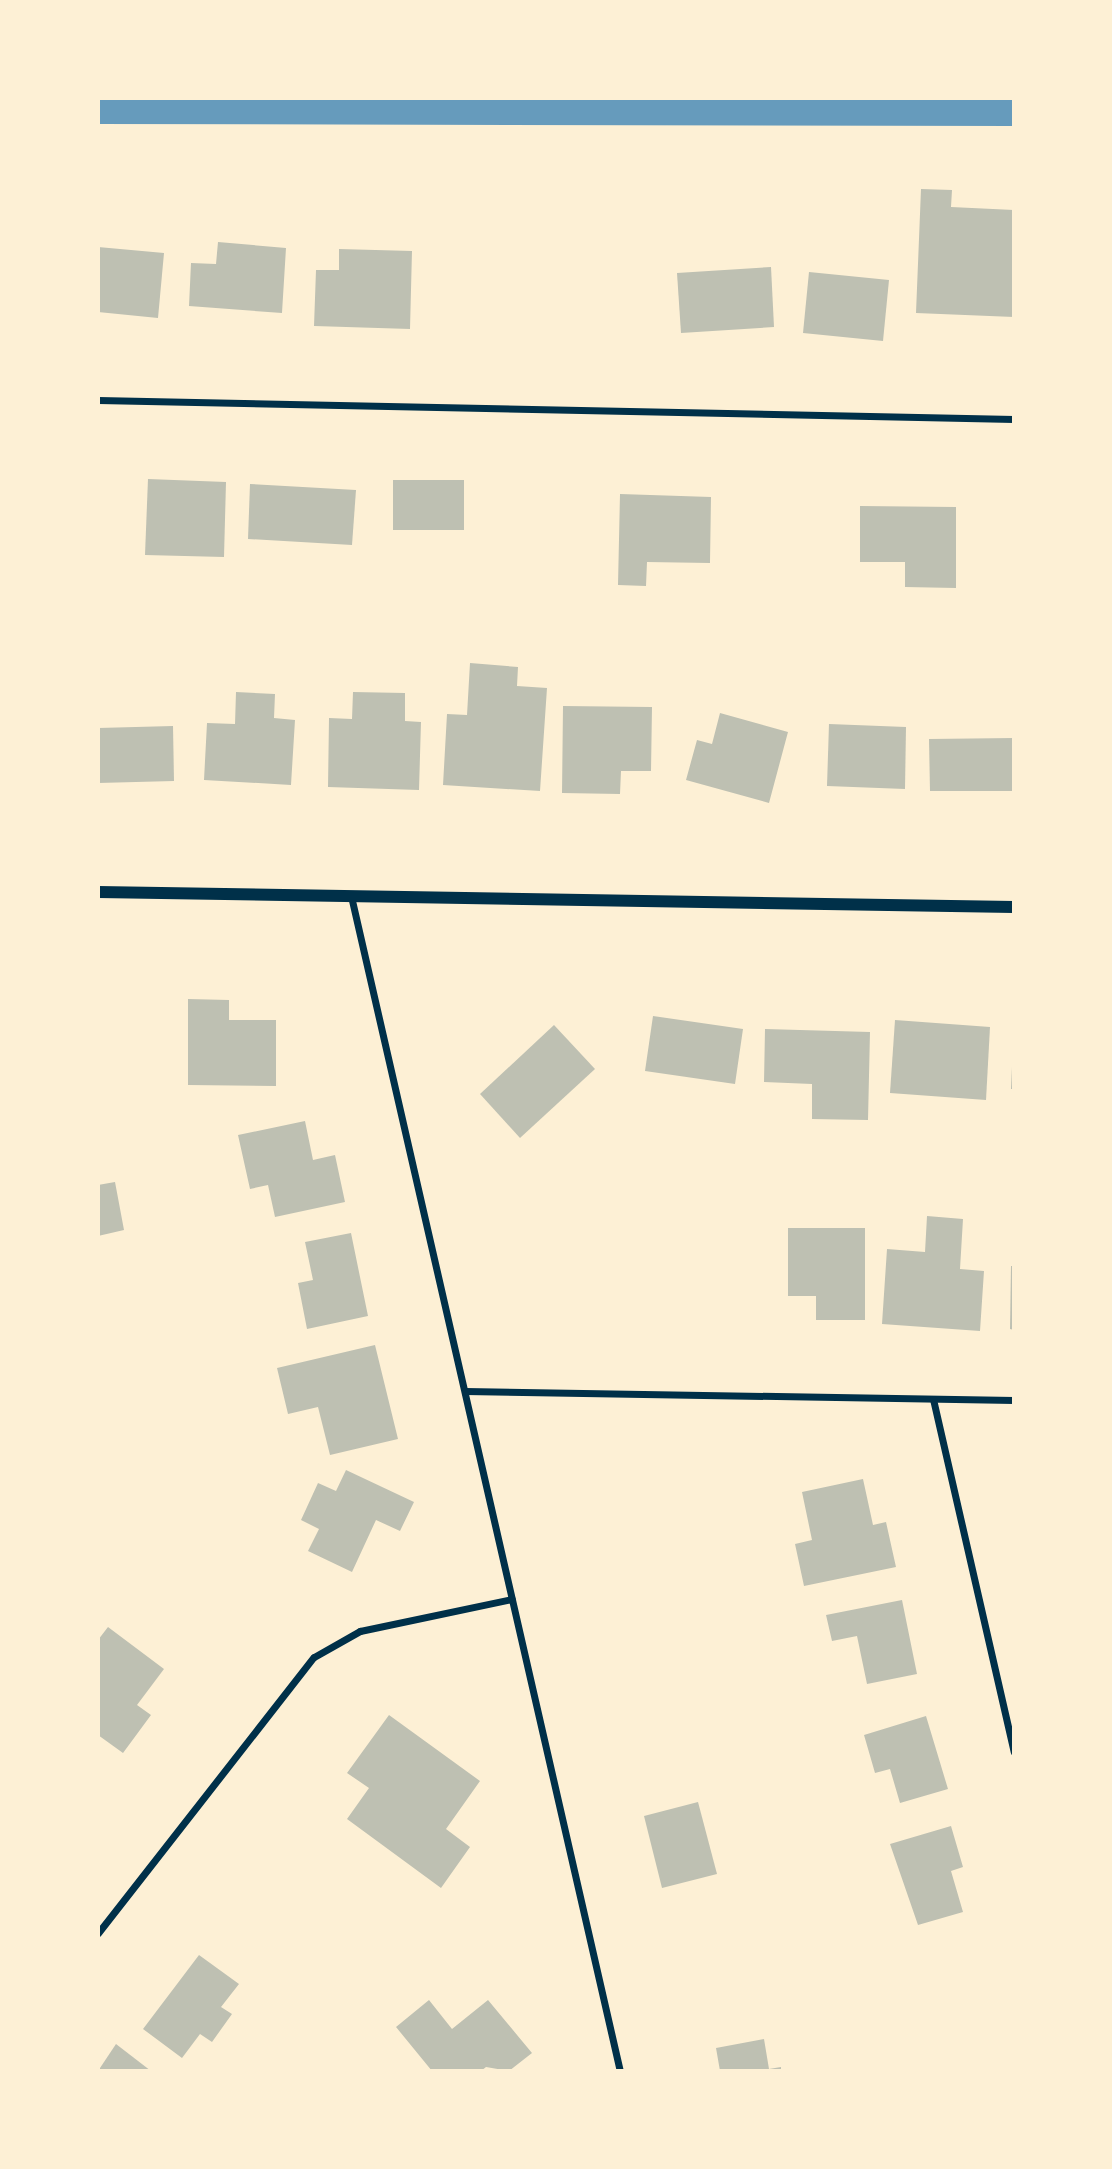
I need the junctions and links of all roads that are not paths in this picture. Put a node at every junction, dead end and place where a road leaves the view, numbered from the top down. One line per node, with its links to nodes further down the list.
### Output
1 (98, 400): 2 (street)
2 (1014, 419)
3 (98, 892): 4 (street)
4 (351, 896): 5 (street); 6 (street)
5 (1014, 907)
6 (465, 1391): 7 (street); 9 (street)
7 (933, 1399): 8 (street); 10 (street)
8 (1014, 1400)
9 (512, 1599): 11 (street); 12 (street)
10 (1014, 1752)
11 (98, 1933)
12 (620, 2071)

